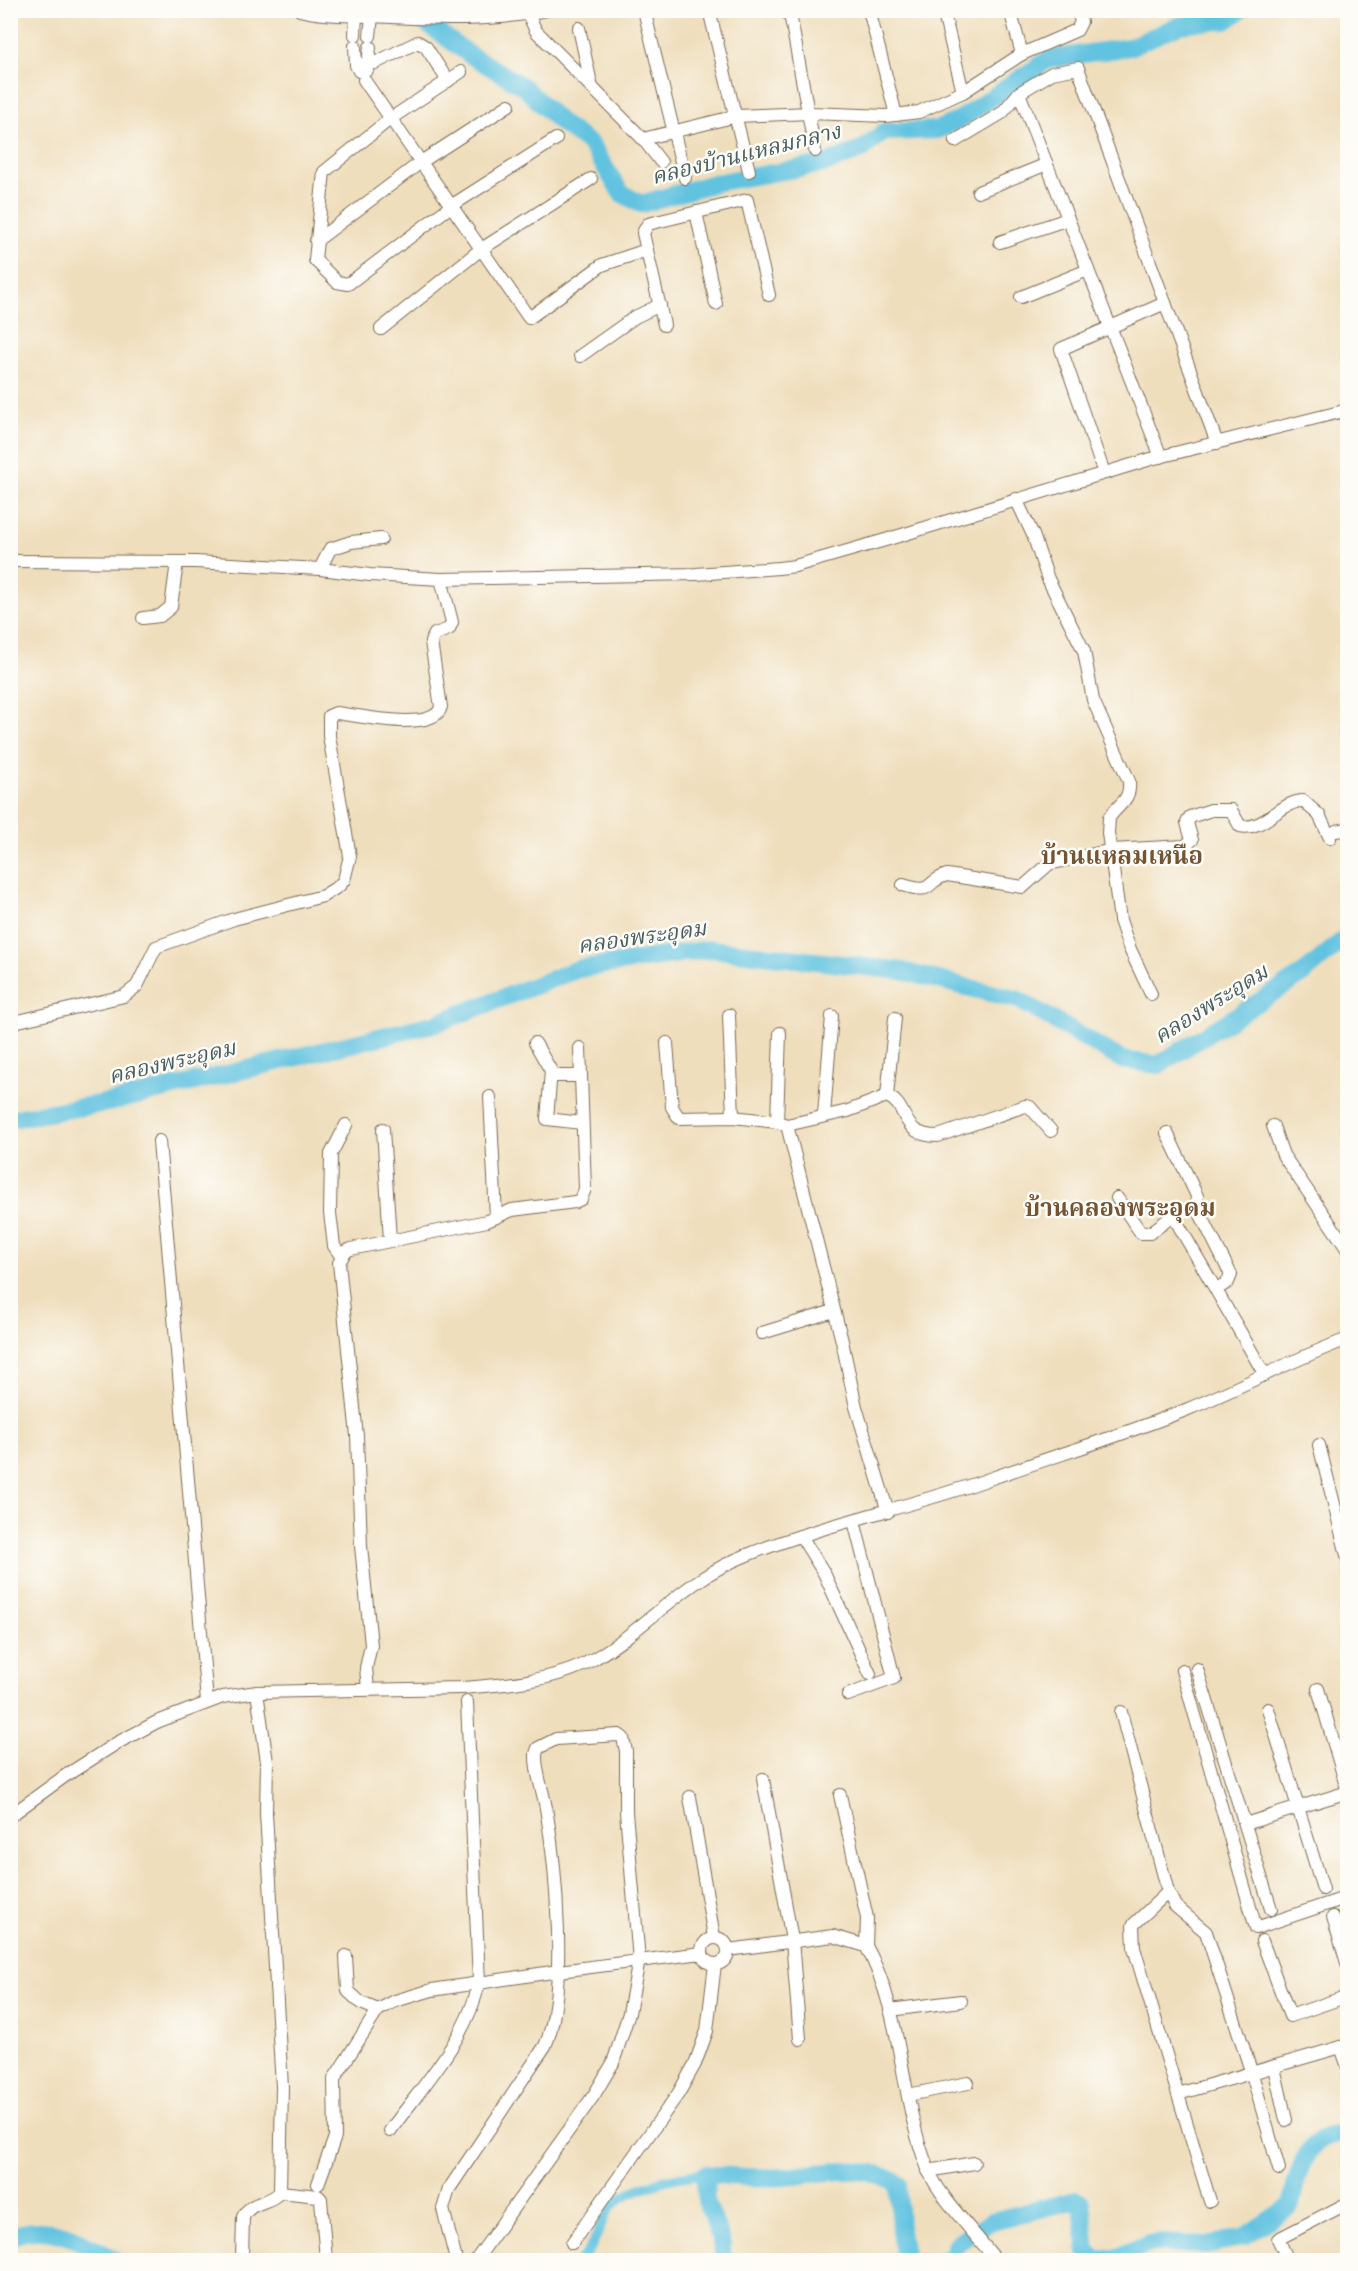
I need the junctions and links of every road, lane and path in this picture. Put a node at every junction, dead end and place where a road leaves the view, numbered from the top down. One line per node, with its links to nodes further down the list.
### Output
1 (300, 10): 12 (street)
2 (546, 10): 11 (street)
3 (644, 10): 28 (street)
4 (709, 10): 26 (street)
5 (869, 10): 25 (street)
6 (943, 10): 21 (street)
7 (1010, 10): 16 (street)
8 (1078, 10): 16 (street)
9 (791, 13): 24 (street)
10 (508, 14): 11 (street); 14 (street)
11 (525, 14): 20 (street)
12 (356, 15): 13 (street); 17 (street)
13 (372, 16): 14 (street); 17 (street)
14 (397, 16)
15 (579, 28): 20 (street)
16 (1022, 54): 21 (street)
17 (362, 65): 19 (street); 27 (street)
18 (461, 72): 19 (street)
19 (448, 81): 27 (street)
20 (592, 89): 29 (street)
21 (963, 92): 25 (street)
22 (1019, 93): 31 (street); 35 (street); 50 (street)
23 (510, 105): 33 (street)
24 (810, 113): 25 (street); 26 (street); 32 (street)
25 (896, 115)
26 (736, 116): 28 (street); 36 (street)
27 (390, 119): 33 (street); 43 (street)
28 (675, 133): 29 (street); 37 (street)
29 (643, 139): 34 (street)
30 (556, 140): 40 (street)
31 (955, 141)
32 (815, 151)
33 (421, 162): 40 (street); 43 (street)
34 (661, 162)
35 (1047, 164): 39 (street); 42 (street)
36 (749, 171)
37 (685, 178)
38 (591, 179): 45 (street)
39 (978, 192)
40 (451, 206): 43 (street); 45 (street)
41 (696, 212): 46 (street); 48 (street); 51 (street)
42 (1068, 219): 44 (street); 47 (street)
43 (316, 241)
44 (1000, 242)
45 (480, 250): 46 (street); 55 (street)
46 (647, 250): 52 (street)
47 (1088, 270): 49 (street); 54 (street)
48 (769, 295)
49 (1021, 297)
50 (1165, 303): 54 (street); 58 (street)
51 (716, 304)
52 (660, 305): 53 (street); 56 (street)
53 (664, 325)
54 (1110, 327): 59 (street); 60 (street)
55 (381, 329)
56 (580, 356)
57 (1347, 410): 58 (street)
58 (1216, 443): 59 (street)
59 (1161, 457): 60 (street)
60 (1104, 473): 61 (street)
61 (1016, 499): 66 (street); 69 (street)
62 (381, 539): 65 (street)
63 (10, 561): 64 (street)
64 (177, 562): 65 (street); 67 (street)
65 (320, 568): 66 (street)
66 (441, 579): 75 (street)
67 (143, 618)
68 (1338, 833): 69 (street)
69 (1112, 850): 70 (street); 71 (street)
70 (903, 885)
71 (1151, 994)
72 (729, 1015): 85 (street)
73 (832, 1016): 84 (street)
74 (895, 1018): 82 (street)
75 (10, 1023)
76 (780, 1033): 87 (street)
77 (535, 1043): 80 (street)
78 (667, 1043): 85 (street)
79 (580, 1048): 81 (street)
80 (551, 1076): 81 (street); 86 (street)
81 (580, 1076): 86 (street)
82 (887, 1096): 84 (street); 91 (street)
83 (490, 1097): 95 (street)
84 (824, 1115): 87 (street)
85 (733, 1117): 87 (street)
86 (582, 1123): 95 (street)
87 (782, 1123): 100 (street)
88 (346, 1125): 98 (street)
89 (1273, 1126): 97 (street)
90 (383, 1129): 96 (street)
91 (1051, 1131)
92 (1167, 1133): 99 (street)
93 (159, 1141): 116 (street)
94 (1117, 1198): 99 (street)
95 (496, 1217): 96 (street)
96 (390, 1240): 98 (street)
97 (1347, 1250)
98 (341, 1256): 112 (street)
99 (1217, 1289): 103 (street)
100 (834, 1311): 101 (street); 105 (street)
101 (762, 1333)
102 (1347, 1339): 103 (street)
103 (1265, 1375): 105 (street)
104 (1319, 1445): 108 (street)
105 (888, 1512): 106 (street)
106 (854, 1521): 107 (street); 115 (street)
107 (801, 1536): 111 (street); 112 (street)
108 (1347, 1559)
109 (1197, 1669): 126 (street)
110 (1182, 1670): 129 (street)
111 (870, 1674)
112 (368, 1689): 114 (street)
113 (1318, 1689): 121 (street)
114 (257, 1692): 116 (street); 162 (street)
115 (848, 1695)
116 (207, 1702): 125 (street)
117 (467, 1702): 143 (street)
118 (1268, 1709): 124 (street)
119 (1122, 1712): 128 (street)
120 (762, 1779): 133 (street)
121 (1347, 1792): 124 (street)
122 (840, 1795): 135 (street)
123 (690, 1797): 132 (street)
124 (1298, 1807): 126 (street); 127 (street)
125 (10, 1816)
126 (1245, 1824): 130 (street)
127 (1323, 1889)
128 (1168, 1892): 152 (street); 154 (street)
129 (1347, 1897)
130 (1271, 1909)
131 (1333, 1917): 141 (street)
132 (714, 1937): 136 (street); 137 (street)
133 (792, 1940): 135 (street); 136 (street); 148 (street)
134 (1262, 1941): 144 (street)
135 (866, 1946): 147 (street)
136 (728, 1950): 140 (street)
137 (702, 1953): 139 (street); 140 (street)
138 (346, 1956): 146 (street)
139 (639, 1960): 142 (street); 142 (street); 169 (street)
140 (716, 1964): 165 (street)
141 (1347, 1966)
142 (559, 1971): 143 (street); 168 (street)
143 (479, 1982): 146 (street); 157 (street)
144 (1347, 1996)
145 (961, 2001): 147 (street)
146 (378, 2010): 161 (street)
147 (890, 2010): 155 (street)
148 (800, 2039)
149 (1344, 2046): 150 (street); 151 (street)
150 (1274, 2067): 152 (street); 156 (street)
151 (1347, 2067)
152 (1252, 2074): 154 (street); 159 (street)
153 (968, 2083): 155 (street)
154 (1178, 2094): 163 (street)
155 (908, 2095): 160 (street)
156 (1286, 2120)
157 (390, 2131)
158 (974, 2163): 160 (street)
159 (1279, 2169)
160 (928, 2171): 170 (street)
161 (318, 2184)
162 (280, 2192): 166 (street); 167 (street)
163 (1210, 2201)
164 (1347, 2203): 171 (street)
165 (572, 2244)
166 (242, 2260)
167 (326, 2260)
168 (456, 2260)
169 (476, 2260)
170 (996, 2260)
171 (1288, 2260)

